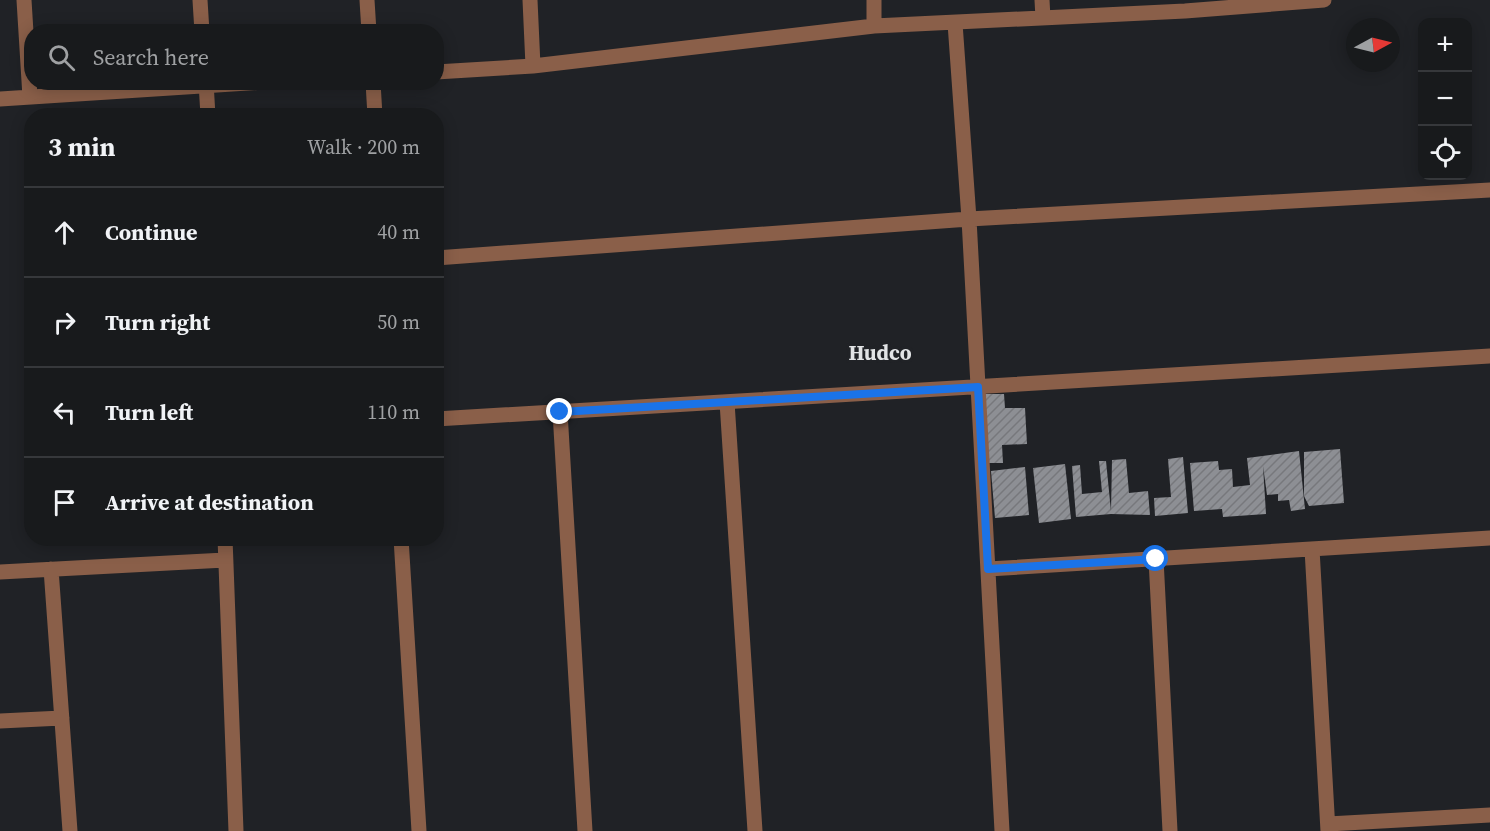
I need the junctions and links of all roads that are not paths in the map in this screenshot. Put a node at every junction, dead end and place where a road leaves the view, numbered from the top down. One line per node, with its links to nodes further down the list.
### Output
1 (24, 0): 11 (street)
2 (200, 0): 12 (street)
3 (367, 0): 13 (street)
4 (530, 0): 15 (street)
5 (874, 0): 14 (street)
6 (1042, 0): 9 (street)
7 (1323, 0): 8 (street)
8 (1184, 5): 9 (street)
9 (1043, 18): 10 (street)
10 (955, 23): 14 (street); 26 (street)
11 (25, 24)
12 (202, 24)
13 (368, 24)
14 (874, 26): 15 (street)
15 (533, 66): 16 (street)
16 (444, 72)
17 (30, 90): 21 (street)
18 (125, 90): 21 (street)
19 (206, 90): 23 (street)
20 (373, 90): 24 (street)
21 (30, 97): 22 (street)
22 (0, 99)
23 (208, 108)
24 (375, 108)
25 (1490, 190): 26 (street)
26 (969, 219): 27 (street); 29 (street)
27 (444, 257)
28 (1490, 356): 29 (street)
29 (978, 387): 30 (street); 40 (street)
30 (726, 402): 31 (street); 50 (street)
31 (560, 412): 32 (street); 49 (street)
32 (444, 419)
33 (1490, 538): 36 (street)
34 (225, 546): 38 (street)
35 (401, 546): 48 (street)
36 (1312, 549): 37 (street); 45 (street)
37 (1156, 559): 40 (street); 52 (street)
38 (225, 560): 39 (street); 47 (street)
39 (51, 569): 41 (street); 42 (street)
40 (988, 569): 51 (street)
41 (0, 572)
42 (62, 718): 43 (street); 46 (street)
43 (0, 721)
44 (1490, 814): 45 (street)
45 (1328, 828)
46 (70, 831)
47 (236, 831)
48 (419, 831)
49 (585, 831)
50 (755, 831)
51 (1002, 831)
52 (1170, 831)

